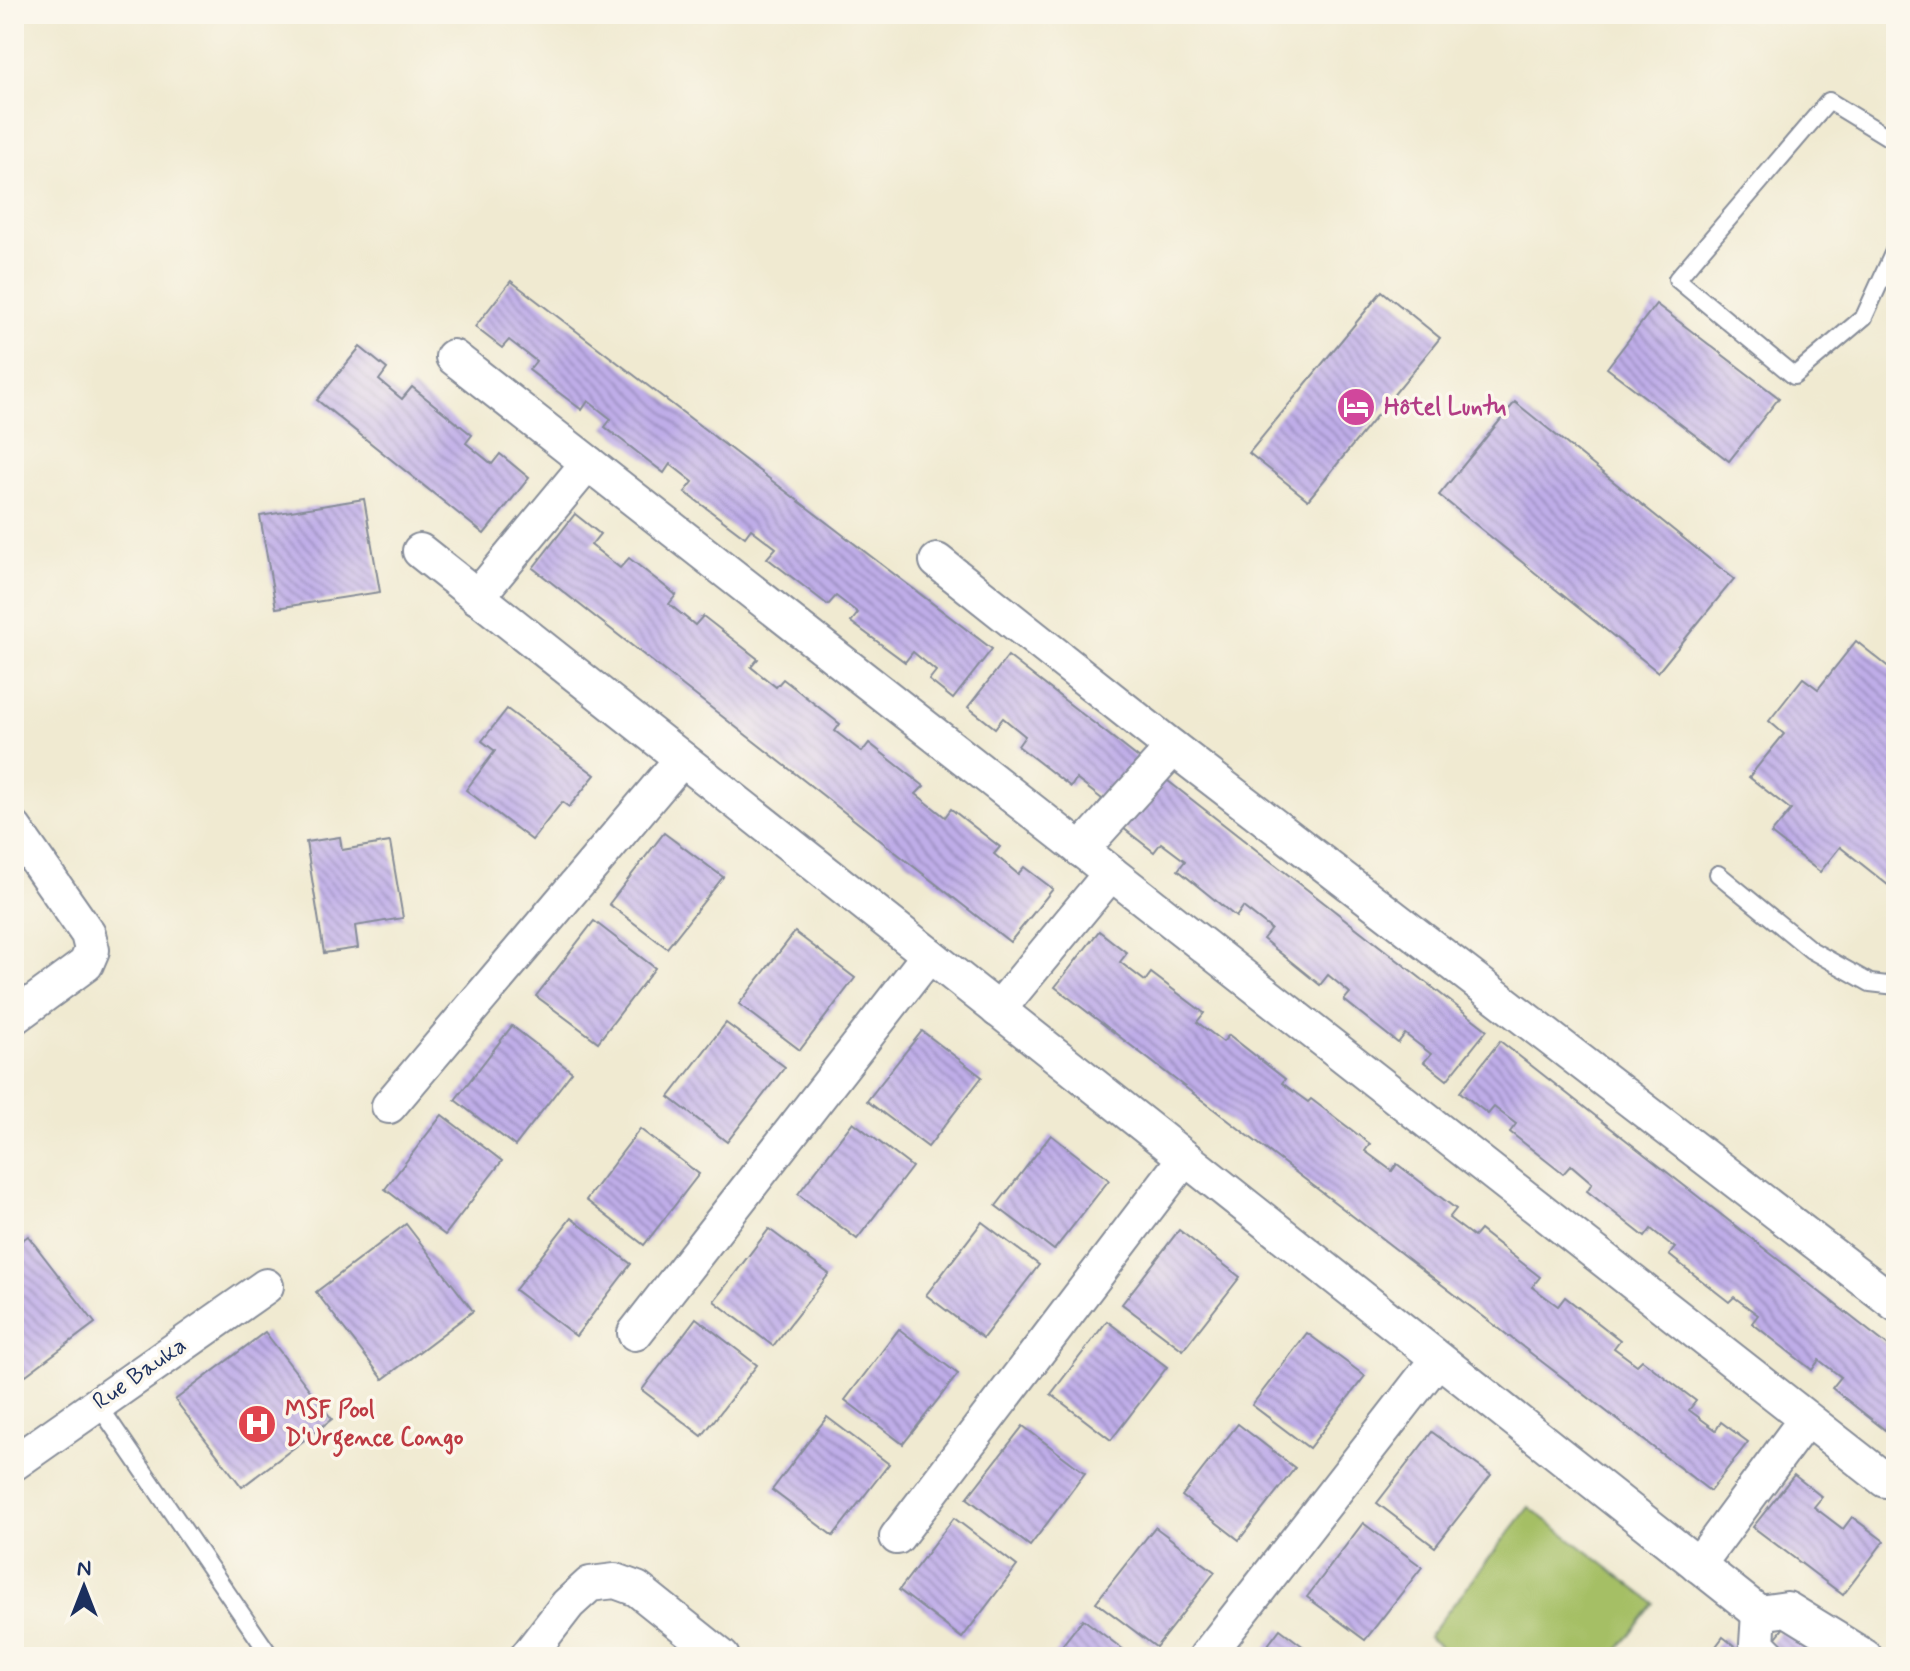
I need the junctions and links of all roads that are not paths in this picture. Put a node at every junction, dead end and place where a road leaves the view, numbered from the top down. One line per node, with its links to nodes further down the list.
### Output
1 (1896, 142): 2 (lane)
2 (1896, 247)
3 (453, 357): 4 (street)
4 (588, 463): 7 (street); 11 (street)
5 (420, 551): 7 (street)
6 (937, 561): 8 (street)
7 (477, 597): 9 (street)
8 (1173, 748): 11 (street); 21 (street)
9 (682, 759): 14 (street); 18 (street)
10 (14, 828): 17 (street)
11 (1081, 850): 12 (street)
12 (1111, 873): 16 (street); 25 (street)
13 (1718, 874): 15 (lane)
14 (929, 955): 16 (street); 22 (street)
15 (1896, 986)
16 (998, 1010): 19 (street)
17 (14, 1017)
18 (389, 1106)
19 (1185, 1158): 23 (street); 28 (street)
20 (266, 1286): 24 (street, Rue Bauka)
21 (1896, 1304)
22 (635, 1333)
23 (1437, 1360): 29 (street); 34 (street)
24 (97, 1403): 26 (street, Rue Bauka); 31 (lane)
25 (1806, 1419): 27 (street); 29 (street)
26 (14, 1463)
27 (1885, 1480)
28 (897, 1537)
29 (1698, 1565): 30 (street)
30 (1759, 1613): 35 (street); 36 (street)
31 (271, 1657)
32 (527, 1657): 33 (street)
33 (722, 1657)
34 (1206, 1657)
35 (1770, 1657)
36 (1865, 1657)

